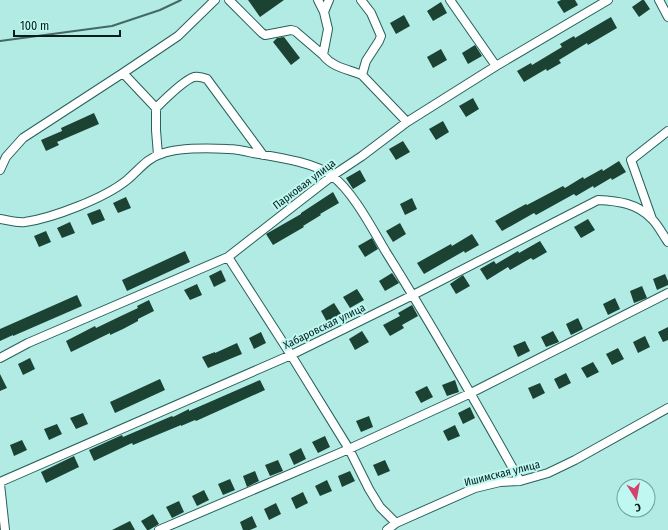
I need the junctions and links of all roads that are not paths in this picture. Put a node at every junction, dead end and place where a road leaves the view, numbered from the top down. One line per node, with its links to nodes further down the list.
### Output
1 (215, 0): 14 (street)
2 (229, 0): 12 (street)
3 (318, 0): 10 (street)
4 (330, 0): 10 (street)
5 (361, 0): 15 (street)
6 (450, 0): 13 (street)
7 (608, 0): 9 (street, Парковая улица)
8 (659, 0): 11 (street)
9 (596, 3): 13 (street, Парковая улица)
10 (324, 12): 12 (street)
11 (668, 17)
12 (323, 56): 15 (street)
13 (496, 66): 17 (street, Парковая улица)
14 (123, 73): 16 (street); 21 (street)
15 (362, 75): 17 (street)
16 (156, 108): 19 (street); 20 (street)
17 (407, 122): 23 (street, Парковая улица)
18 (668, 131): 25 (street, Хабаровская улица)
19 (263, 154): 20 (street); 23 (street)
20 (158, 155): 24 (street)
21 (3, 156): 22 (street)
22 (0, 170)
23 (332, 176): 27 (street, Парковая улица); 29 (street)
24 (0, 219)
25 (652, 219): 26 (street, Хабаровская улица); 29 (street, Хабаровская улица)
26 (668, 242)
27 (228, 257): 30 (street); 31 (street, Парковая улица)
28 (668, 293): 32 (street)
29 (413, 295): 30 (street, Хабаровская улица); 32 (street)
30 (291, 355): 34 (street); 36 (street, Хабаровская улица)
31 (0, 358)
32 (470, 393): 34 (street); 35 (street)
33 (668, 408): 35 (street, Ишимская улица)
34 (349, 448): 37 (street); 39 (street)
35 (520, 481): 37 (street, Ишимская улица)
36 (0, 483): 38 (street, Хабаровская улица)
37 (396, 523): 40 (street, Ишимская улица)
38 (5, 530)
39 (159, 530)
40 (387, 530)

